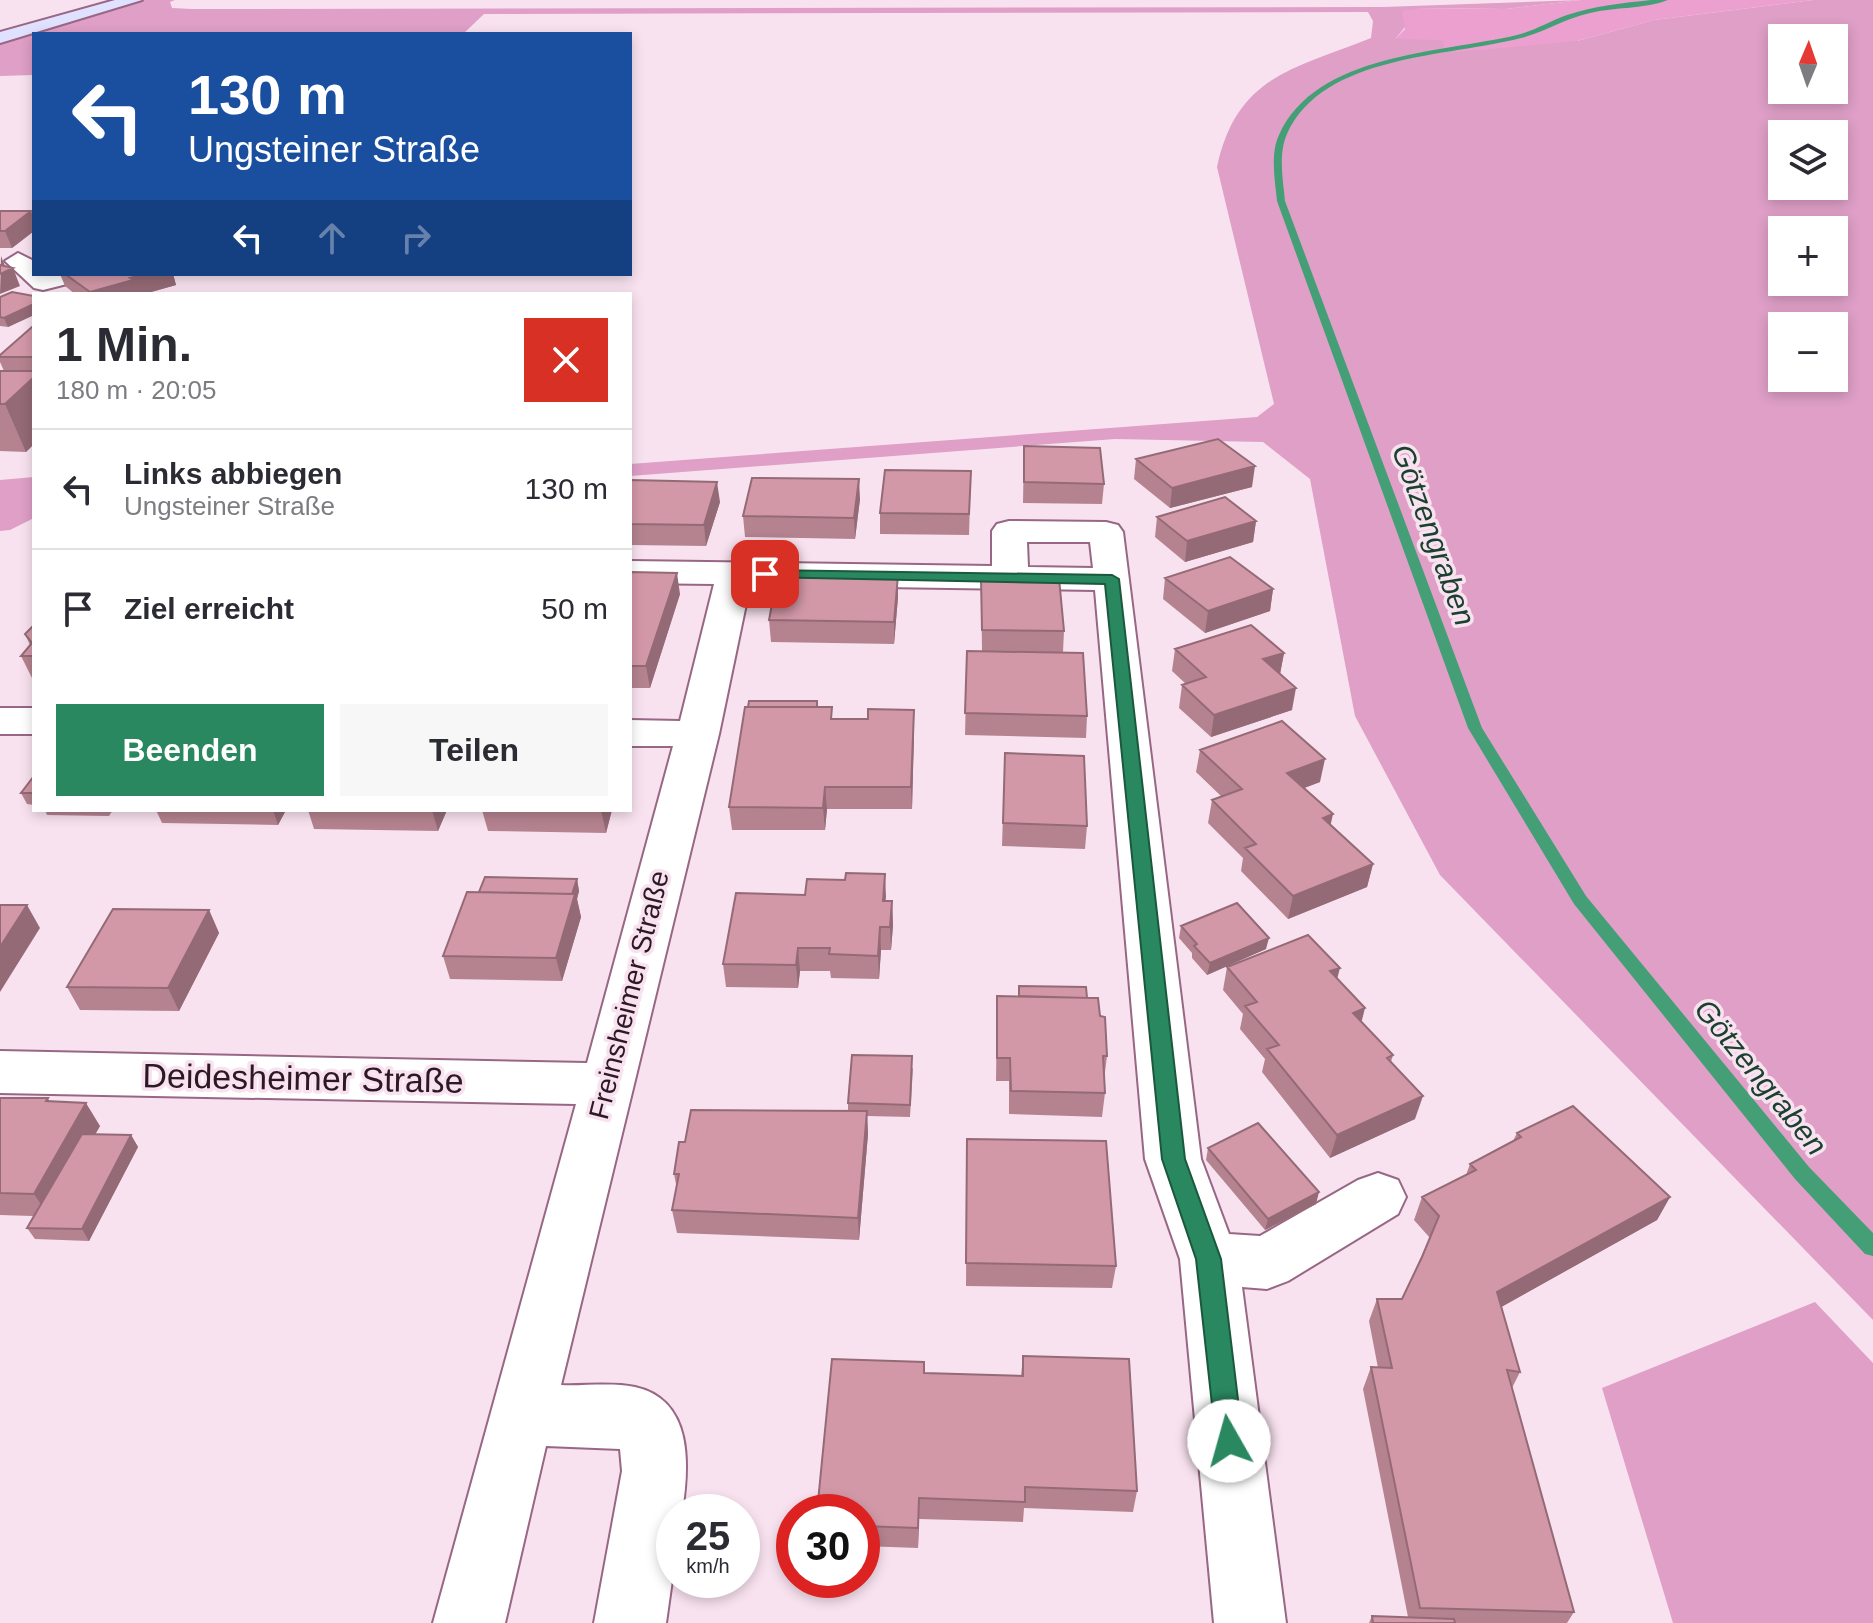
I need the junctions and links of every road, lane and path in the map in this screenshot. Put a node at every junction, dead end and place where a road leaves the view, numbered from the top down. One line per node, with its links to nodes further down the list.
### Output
1 (134, 0): 2 (main road)
2 (0, 38)
3 (17, 259): 4 (street)
4 (32, 272)
5 (36, 276): 6 (street)
6 (66, 276)
7 (632, 572): 8 (street)
8 (734, 574): 9 (street); 14 (street, Freinsheimer Straße)
9 (1010, 577): 10 (street); 10 (street)
10 (1112, 579): 18 (street)
11 (0, 721): 12 (street)
12 (32, 721)
13 (632, 733): 14 (street)
14 (698, 734): 16 (street, Freinsheimer Straße)
15 (0, 1072): 16 (street, Deidesheimer Straße)
16 (607, 1084): 19 (street, Freinsheimer Straße)
17 (1378, 1197): 18 (street)
18 (1209, 1259): 22 (street)
19 (520, 1415): 20 (street, Freinsheimer Straße); 21 (street)
20 (469, 1623)
21 (630, 1623)
22 (1250, 1623)

